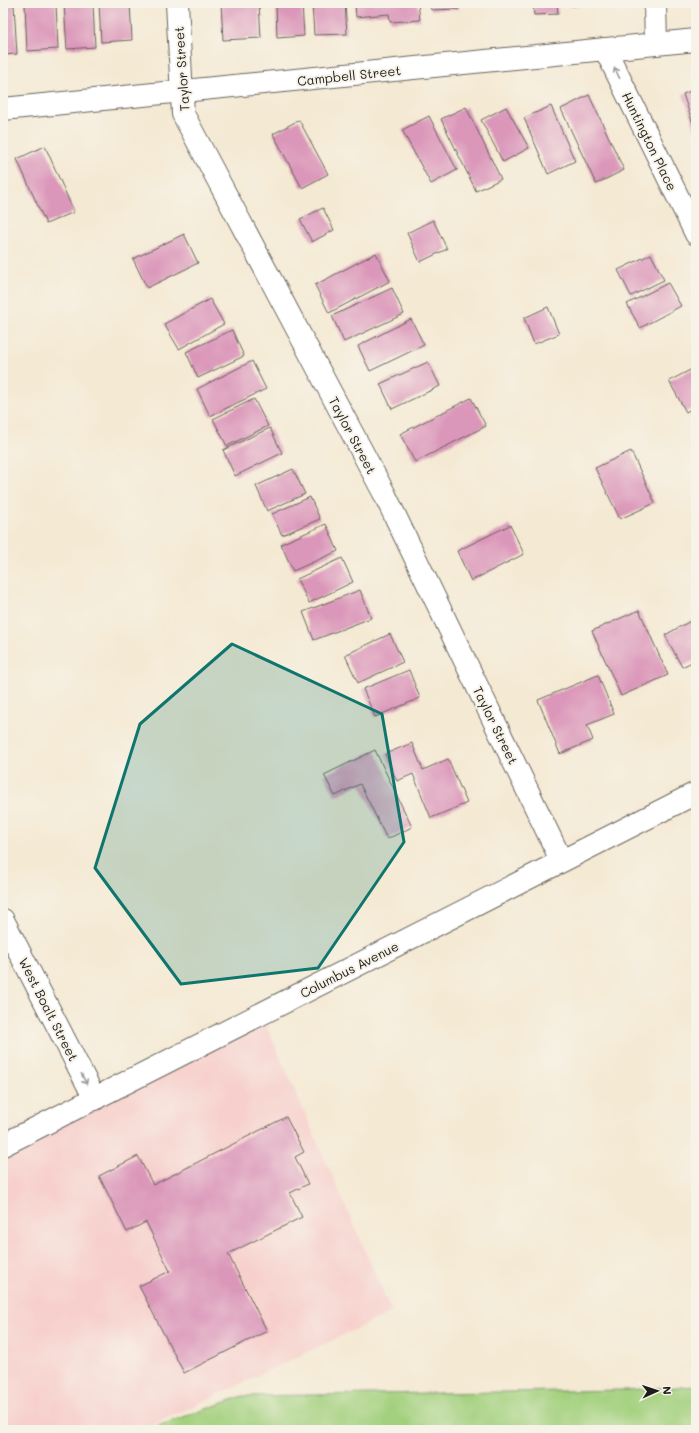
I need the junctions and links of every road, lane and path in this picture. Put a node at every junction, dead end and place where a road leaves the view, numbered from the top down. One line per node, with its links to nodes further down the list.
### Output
1 (177, 3): 6 (street, Taylor Street)
2 (655, 3): 4 (street)
3 (696, 40): 4 (street, Campbell Street)
4 (656, 44): 5 (street, Campbell Street)
5 (605, 49): 6 (street, Campbell Street); 8 (street, Huntington Place, one-way to 5)
6 (181, 91): 7 (street, Campbell Street); 10 (street, Taylor Street)
7 (3, 109)
8 (696, 234)
9 (696, 793): 10 (street, Columbus Avenue)
10 (561, 860): 12 (street, Columbus Avenue)
11 (3, 920): 12 (street, West Boalt Street, one-way to 12)
12 (95, 1099): 13 (street, Columbus Avenue)
13 (3, 1145)

